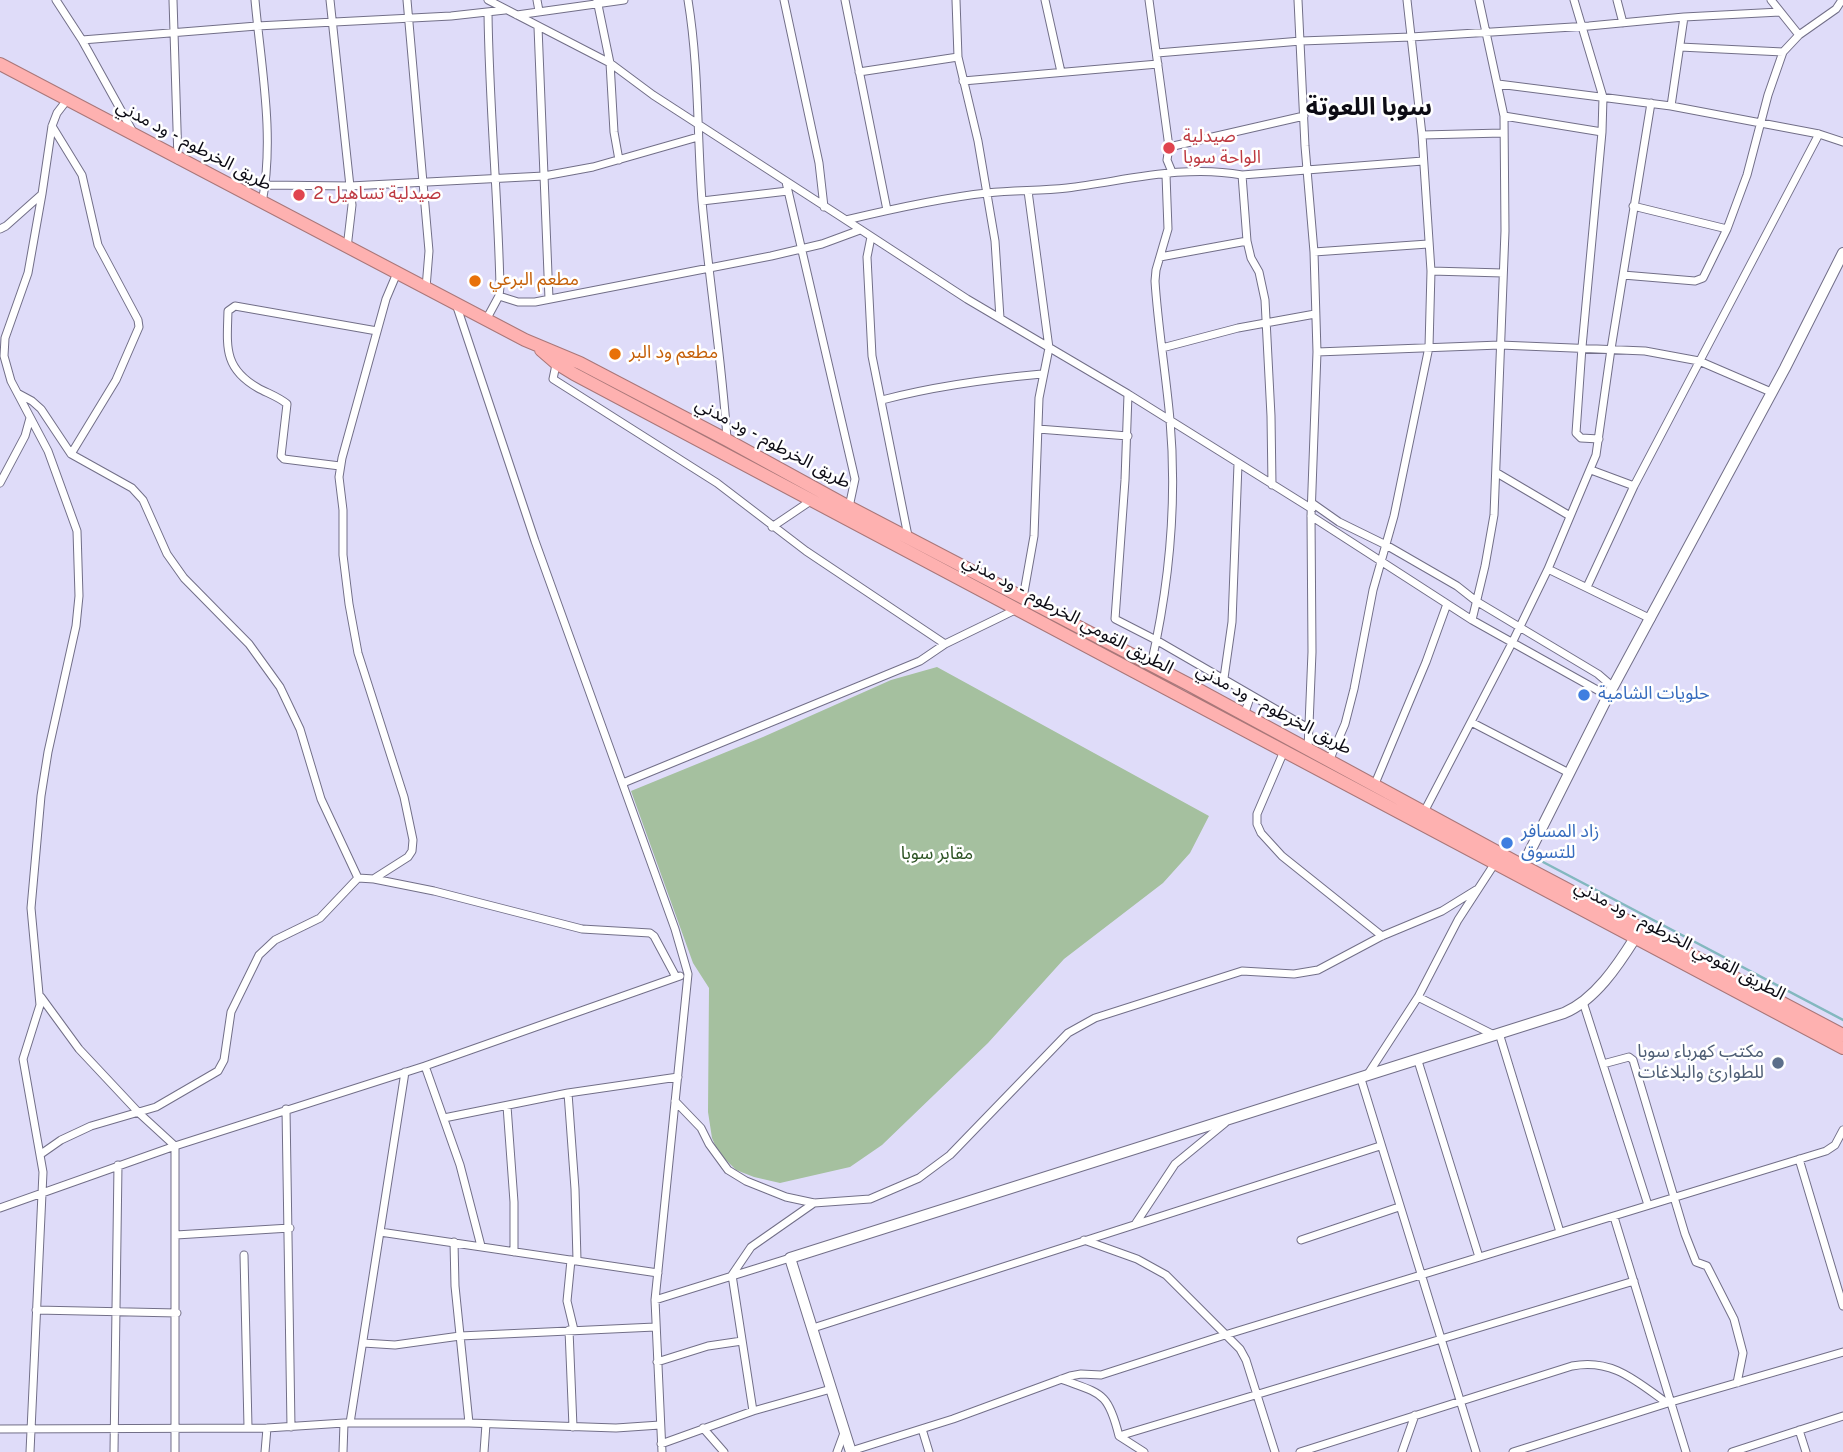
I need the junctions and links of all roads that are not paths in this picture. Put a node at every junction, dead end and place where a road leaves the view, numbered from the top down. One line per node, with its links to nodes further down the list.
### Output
1 (56, 0): 40 (street)
2 (173, 0): 36 (street)
3 (255, 0): 33 (street)
4 (330, 0): 31 (street)
5 (407, 0): 30 (street)
6 (488, 0): 23 (street)
7 (537, 0): 24 (street)
8 (624, 0): 22 (street)
9 (688, 0): 60 (street)
10 (784, 0): 89 (street)
11 (845, 0): 49 (street)
12 (956, 0): 45 (street)
13 (1045, 0): 50 (street)
14 (1150, 0): 44 (street)
15 (1298, 0): 41 (street)
16 (1407, 0): 39 (street)
17 (1479, 0): 37 (street)
18 (1574, 0): 34 (street)
19 (1617, 0): 32 (street)
20 (1771, 0): 27 (street)
21 (1842, 0): 25 (street)
22 (597, 2): 24 (street); 46 (street)
23 (505, 9): 26 (street); 28 (street)
24 (539, 11): 28 (street)
25 (1840, 11): 38 (street)
26 (488, 12): 30 (street); 77 (street)
27 (1780, 12): 29 (street); 38 (street)
28 (516, 15): 35 (street)
29 (1684, 17): 32 (street); 42 (street)
30 (409, 19): 31 (street); 79 (street)
31 (332, 22): 33 (street); 81 (street)
32 (1623, 23): 34 (street)
33 (257, 26): 36 (street); 80 (street)
34 (1583, 26): 37 (street); 53 (street)
35 (538, 27): 46 (street); 76 (street)
36 (174, 32): 40 (street); 70 (street)
37 (1487, 32): 39 (street); 52 (street)
38 (1799, 35): 43 (street)
39 (1411, 37): 41 (street); 65 (street)
40 (82, 40): 67 (street)
41 (1301, 41): 44 (street); 57 (street)
42 (1680, 47): 43 (street); 56 (street)
43 (1783, 52): 59 (street)
44 (1157, 53): 48 (street)
45 (958, 57): 49 (street); 51 (street)
46 (610, 63): 60 (street); 71 (street)
47 (0, 64): 54 (highway, طريق الخرطوم - ود مدني)
48 (1158, 64): 50 (street); 69 (street)
49 (859, 72): 90 (street)
50 (1061, 72): 51 (street)
51 (963, 81): 84 (street)
52 (1498, 84): 53 (street); 58 (street)
53 (1603, 97): 55 (street); 62 (street)
54 (67, 100): 61 (street); 67 (highway, طريق الخرطوم - ود مدني)
55 (1651, 103): 56 (street); 88 (street)
56 (1671, 106): 59 (street)
57 (1304, 116): 69 (street); 73 (street)
58 (1504, 116): 62 (street); 63 (street)
59 (1762, 123): 64 (street); 93 (street)
60 (698, 125): 66 (street); 78 (street)
61 (52, 126): 85 (street); 140 (street)
62 (1602, 132): 122 (street)
63 (1503, 133): 65 (street); 105 (street)
64 (1819, 134): 68 (street); 126 (street)
65 (1422, 135): 72 (street)
66 (698, 137): 71 (street); 86 (street)
67 (137, 138): 70 (highway, طريق الخرطوم - ود مدني)
68 (1843, 142)
69 (1169, 147): 74 (street)
70 (178, 160): 87 (highway, طريق الخرطوم - ود مدني)
71 (619, 160): 76 (street)
72 (1423, 162): 73 (street); 97 (street)
73 (1307, 169): 75 (street); 100 (street)
74 (1172, 172): 75 (street); 83 (street); 102 (street)
75 (1242, 175): 96 (street)
76 (544, 176): 77 (street); 110 (street)
77 (494, 179): 79 (street); 109 (street)
78 (786, 182): 82 (street); 89 (street)
79 (422, 183): 81 (street); 108 (street)
80 (266, 185): 81 (street); 87 (street)
81 (351, 186): 98 (street)
82 (789, 191): 86 (street); 99 (street)
83 (1028, 191): 84 (street); 120 (street)
84 (988, 193): 90 (street); 113 (street)
85 (41, 194): 92 (street); 129 (street)
86 (702, 201): 103 (street)
87 (262, 203): 98 (highway, طريق الخرطوم - ود مدني)
88 (1633, 206): 93 (street); 107 (street)
89 (824, 207): 91 (street)
90 (887, 210): 91 (street)
91 (846, 220): 94 (street)
92 (0, 229)
93 (1727, 229): 107 (street)
94 (860, 230): 95 (street); 99 (street)
95 (871, 237): 113 (street); 133 (street)
96 (1247, 241): 102 (street); 115 (street)
97 (1428, 244): 100 (street); 104 (street)
98 (347, 247): 106 (highway, طريق الخرطوم - ود مدني)
99 (803, 249): 103 (street); 149 (street)
100 (1314, 252): 112 (street)
101 (1843, 253): 130 (street)
102 (1160, 257): 121 (street)
103 (709, 269): 110 (street); 139 (street)
104 (1431, 271): 105 (street); 119 (street)
105 (1503, 273): 117 (street)
106 (397, 274): 108 (highway, طريق الخرطوم - ود مدني); 116 (street)
107 (1623, 275): 123 (street)
108 (426, 288): 111 (highway, طريق الخرطوم - ود مدني)
109 (499, 296): 110 (street); 114 (street)
110 (549, 299)
111 (456, 304): 114 (highway, طريق الخرطوم - ود مدني); 178 (street)
112 (1315, 314): 115 (street); 124 (street)
113 (1000, 318): 120 (street)
114 (486, 320): 118 (highway, طريق الخرطوم - ود مدني)
115 (1267, 323): 121 (street); 146 (street)
116 (377, 331): 142 (street); 142 (street)
117 (1500, 345): 119 (street); 122 (street); 144 (street)
118 (539, 347): 125 (highway, الطريق القومي الخرطوم - ود مدني)
119 (1429, 347): 124 (street); 154 (street)
120 (1049, 348): 128 (street); 132 (street)
121 (1162, 348): 135 (street)
122 (1582, 348): 123 (street); 138 (street)
123 (1611, 349): 126 (street); 138 (street)
124 (1317, 352): 150 (street)
125 (558, 359): 139 (highway, طريق الخرطوم - ود مدني); 148 (highway, الطريق القومي الخرطوم - ود مدني); 152 (street)
126 (1699, 360): 130 (street); 147 (street)
127 (0, 370): 129 (street)
128 (1042, 374): 133 (street); 136 (street)
129 (11, 381): 131 (street)
130 (1772, 392): 161 (street)
131 (18, 393): 134 (street); 140 (street)
132 (1128, 394): 135 (street); 137 (street)
133 (882, 400): 153 (street)
134 (30, 418): 145 (street); 190 (street)
135 (1170, 419): 141 (street); 164 (street)
136 (1038, 429): 137 (street); 159 (street)
137 (1128, 436): 164 (street)
138 (1599, 439): 143 (street)
139 (727, 440): 149 (highway, طريق الخرطوم - ود مدني)
140 (71, 454): 183 (street)
141 (1238, 464): 146 (street); 168 (street)
142 (340, 466): 184 (street)
143 (1591, 470): 147 (street); 151 (street)
144 (1497, 473): 151 (street); 158 (street)
145 (0, 483)
146 (1272, 485): 150 (street)
147 (1634, 486): 157 (street)
148 (813, 499): 152 (street); 159 (highway, الطريق القومي الخرطوم - ود مدني)
149 (849, 507): 153 (highway, طريق الخرطوم - ود مدني)
150 (1312, 509): 154 (street); 155 (street); 173 (street)
151 (1570, 516): 156 (street)
152 (772, 527): 166 (street)
153 (908, 536): 159 (highway, طريق الخرطوم - ود مدني)
154 (1386, 545): 155 (street); 158 (street)
155 (1381, 560): 160 (street); 176 (street)
156 (1548, 569): 157 (street); 163 (street)
157 (1587, 587): 161 (street)
158 (1476, 601): 162 (street); 163 (street)
159 (1020, 604): 166 (street); 167 (highway, طريق الخرطوم - ود مدني); 175 (highway, الطريق القومي الخرطوم - ود مدني)
160 (1447, 604): 162 (street); 179 (street)
161 (1651, 619): 169 (street)
162 (1472, 620): 165 (street)
163 (1519, 628): 165 (street); 169 (street)
164 (1156, 640): 167 (street); 168 (street)
165 (1512, 643): 169 (street); 172 (street)
166 (945, 644): 178 (street)
167 (1151, 665): 171 (highway, طريق الخرطوم - ود مدني)
168 (1224, 678): 170 (street)
169 (1611, 692): 177 (street)
170 (1251, 695): 171 (street); 173 (street)
171 (1244, 715): 174 (highway, طريق الخرطوم - ود مدني)
172 (1471, 722): 177 (street); 180 (street)
173 (1308, 728): 174 (street)
174 (1308, 749): 176 (highway, طريق الخرطوم - ود مدني)
175 (1283, 751): 181 (highway, الطريق القومي الخرطوم - ود مدني); 186 (street)
176 (1329, 761): 179 (highway, طريق الخرطوم - ود مدني)
177 (1569, 773): 182 (street)
178 (622, 783): 188 (street)
179 (1374, 786): 180 (highway, طريق الخرطوم - ود مدني)
180 (1424, 812): 181 (highway, طريق الخرطوم - ود مدني)
181 (1497, 858): 182 (highway, الطريق القومي الخرطوم - ود مدني); 185 (street)
182 (1520, 871): 187 (highway, الطريق القومي الخرطوم - ود مدني); 194 (highway, الطريق القومي الخرطوم - ود مدني)
183 (358, 878): 184 (street); 206 (street)
184 (374, 879): 189 (street)
185 (1476, 890): 186 (street); 191 (street)
186 (1382, 936): 217 (street)
187 (1635, 938): 192 (street); 195 (highway, الطريق القومي الخرطوم - ود مدني)
188 (688, 974): 189 (street); 200 (street)
189 (676, 977): 198 (street)
190 (41, 997): 206 (street); 212 (street)
191 (1418, 997): 193 (street); 201 (street)
192 (1583, 1002): 193 (street); 197 (street)
193 (1497, 1034): 196 (street); 225 (street)
194 (1843, 1035)
195 (1843, 1048)
196 (1418, 1061): 201 (street); 233 (street)
197 (1603, 1064): 216 (street); 218 (street)
198 (425, 1066): 199 (street); 207 (street)
199 (405, 1072): 205 (street); 224 (street)
200 (677, 1077): 202 (street); 203 (street)
201 (1363, 1078): 208 (street); 211 (street)
202 (568, 1093): 204 (street); 235 (street)
203 (675, 1101): 217 (street); 236 (street)
204 (507, 1106): 207 (street); 231 (street)
205 (286, 1109): 210 (street); 223 (street)
206 (139, 1114): 210 (street); 212 (street)
207 (444, 1118): 230 (street)
208 (1228, 1120): 222 (street); 234 (street)
209 (1843, 1130): 213 (street)
210 (175, 1146): 214 (street); 226 (street)
211 (1380, 1146): 219 (street); 222 (street)
212 (41, 1154): 215 (street)
213 (1799, 1159): 216 (street); 241 (street)
214 (118, 1165): 215 (street); 243 (street)
215 (42, 1191): 220 (street); 242 (street)
216 (1675, 1197): 218 (street); 256 (street)
217 (814, 1203): 237 (street)
218 (1648, 1205): 221 (street)
219 (1399, 1207): 227 (street); 238 (street)
220 (0, 1208)
221 (1614, 1217): 225 (street); 239 (street)
222 (1136, 1224): 228 (street)
223 (290, 1228): 226 (street); 271 (street)
224 (380, 1232): 229 (street); 252 (street)
225 (1560, 1232): 233 (street)
226 (176, 1235): 244 (street)
227 (1301, 1240)
228 (1084, 1241): 246 (street); 248 (street)
229 (454, 1242): 230 (street); 249 (street)
230 (481, 1246): 231 (street)
231 (514, 1252): 235 (street)
232 (244, 1255): 269 (street)
233 (1479, 1257): 238 (street)
234 (790, 1258): 237 (street); 246 (street)
235 (574, 1260): 236 (street); 247 (street)
236 (658, 1273): 240 (street)
237 (732, 1275): 240 (street); 251 (street)
238 (1422, 1275): 248 (street); 250 (street)
239 (1634, 1281): 250 (street); 260 (street)
240 (655, 1300): 245 (street)
241 (1843, 1306)
242 (37, 1310): 243 (street); 273 (street)
243 (116, 1313): 244 (street); 275 (street)
244 (177, 1313): 268 (street)
245 (655, 1327): 247 (street); 254 (street)
246 (813, 1328): 257 (street)
247 (572, 1330): 249 (street); 272 (street)
248 (1225, 1335): 255 (street); 258 (street)
249 (460, 1336): 252 (street); 265 (street)
250 (1440, 1338): 258 (street); 259 (street)
251 (742, 1341): 254 (street); 261 (street)
252 (363, 1343): 264 (street)
253 (1843, 1352): 256 (street)
254 (657, 1362): 267 (street)
255 (1061, 1379): 277 (street); 280 (street)
256 (1737, 1383): 260 (street)
257 (831, 1389): 261 (street); 279 (street)
258 (1256, 1394): 280 (street); 293 (street)
259 (1460, 1401): 260 (street); 262 (street); 296 (street)
260 (1669, 1402): 297 (street); 298 (street)
261 (753, 1411): 276 (street)
262 (1415, 1415): 294 (street); 295 (street)
263 (1843, 1416): 278 (street)
264 (347, 1423): 265 (street); 271 (street); 286 (street)
265 (469, 1423): 266 (street)
266 (486, 1424): 272 (street); 287 (street)
267 (660, 1425): 272 (street); 281 (street)
268 (175, 1427): 269 (street); 275 (street); 284 (street)
269 (248, 1427): 270 (street)
270 (267, 1427): 271 (street); 285 (street)
271 (292, 1427)
272 (573, 1427)
273 (31, 1428): 274 (street); 275 (street); 282 (street)
274 (0, 1429)
275 (114, 1429): 283 (street)
276 (703, 1429): 281 (street); 288 (street)
277 (922, 1429): 290 (street); 291 (street)
278 (1799, 1430): 299 (street); 300 (street)
279 (844, 1431): 289 (street); 290 (street)
280 (1119, 1436): 292 (street)
281 (661, 1448)
282 (30, 1452)
283 (114, 1452)
284 (175, 1452)
285 (265, 1452)
286 (343, 1452)
287 (484, 1452)
288 (724, 1452)
289 (837, 1452)
290 (851, 1452)
291 (929, 1452)
292 (1144, 1452)
293 (1275, 1452)
294 (1300, 1452)
295 (1402, 1452)
296 (1476, 1452)
297 (1513, 1452)
298 (1686, 1452)
299 (1732, 1452)
300 (1806, 1452)

